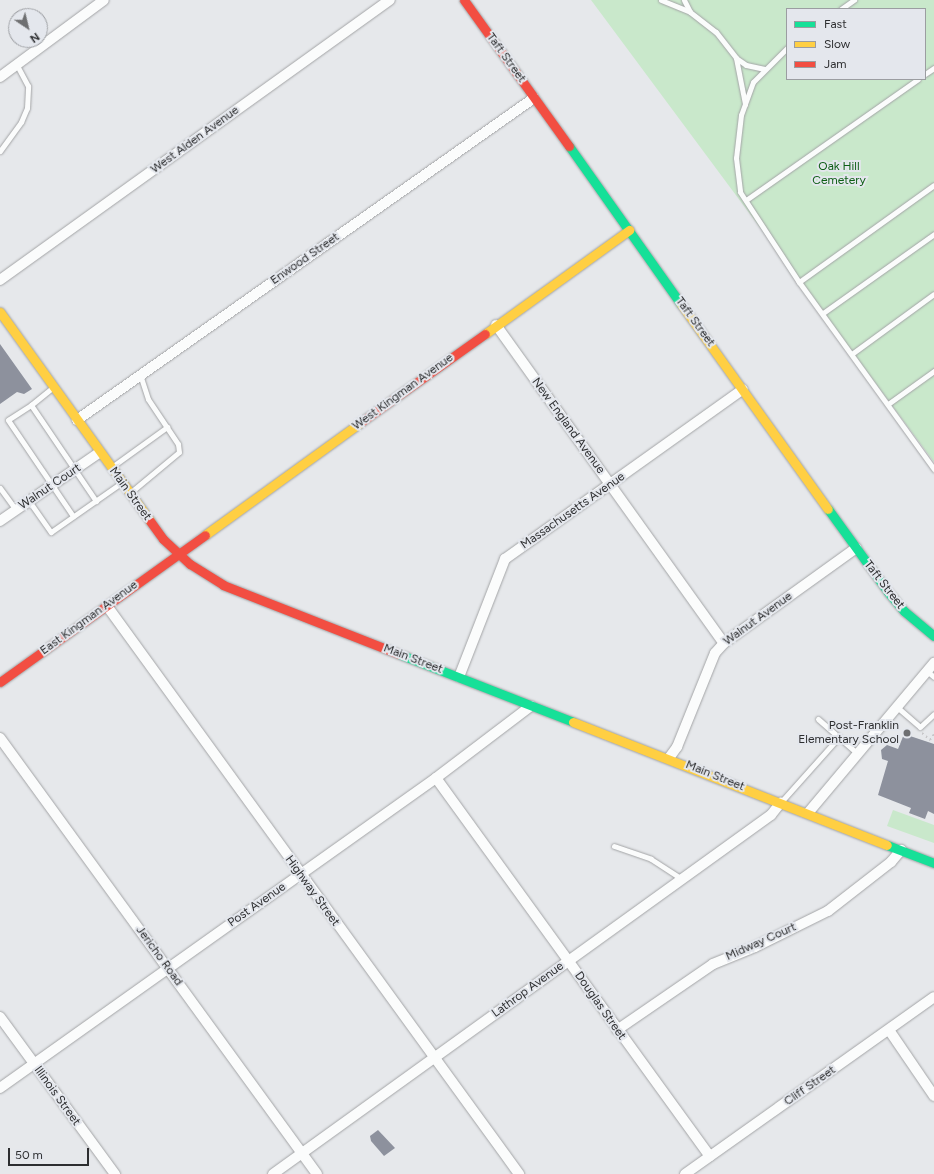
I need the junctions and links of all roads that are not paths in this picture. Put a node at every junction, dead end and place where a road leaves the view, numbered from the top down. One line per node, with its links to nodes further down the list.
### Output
1 (104, 0): 11 (street)
2 (390, 0): 22 (street, West Alden Avenue)
3 (464, 0): 15 (street, Taft Street)
4 (661, 0): 8 (lane)
5 (684, 0): 8 (lane)
6 (854, 0): 7 (lane)
7 (842, 8)
8 (690, 12): 10 (lane)
9 (786, 49): 12 (lane)
10 (736, 58): 12 (lane); 16 (lane)
11 (17, 65): 13 (street); 17 (lane)
12 (765, 69): 16 (lane)
13 (0, 77)
14 (917, 80): 19 (lane)
15 (534, 98): 20 (street, Taft Street); 30 (street, Enwood Street)
16 (745, 105): 19 (lane)
17 (0, 150)
18 (934, 185): 23 (lane)
19 (746, 200): 23 (lane)
20 (629, 230): 27 (street, West Kingman Avenue); 32 (street, Taft Street)
21 (934, 234): 26 (lane)
22 (0, 280)
23 (799, 282): 26 (lane)
24 (934, 294): 28 (lane)
25 (0, 312): 31 (street, Main Street)
26 (823, 313): 28 (lane)
27 (496, 326): 42 (street, New England Avenue); 52 (street, West Kingman Avenue)
28 (852, 353): 33 (lane)
29 (934, 371): 33 (lane)
30 (140, 375): 35 (street, Enwood Street); 36 (lane)
31 (53, 388): 34 (lane); 35 (street, Main Street)
32 (743, 389): 42 (street, Massachusetts Avenue); 51 (street, Taft Street)
33 (888, 404): 39 (lane)
34 (31, 405): 40 (lane); 43 (lane)
35 (76, 420): 37 (street, Main Street)
36 (167, 427): 38 (lane); 45 (lane)
37 (100, 452): 38 (street, Main Street); 40 (street, Walnut Court)
38 (111, 468): 41 (street, Main Street)
39 (934, 469)
40 (73, 471): 43 (street, Walnut Court); 47 (lane)
41 (122, 483): 45 (street, Main Street); 47 (lane)
42 (611, 484): 55 (street, New England Avenue); 58 (street, Massachusetts Avenue)
43 (50, 486): 46 (street, Walnut Court); 49 (lane)
44 (0, 488): 48 (lane)
45 (129, 494): 52 (street, Main Street)
46 (29, 501): 48 (street, Walnut Court); 49 (lane)
47 (96, 501): 49 (lane)
48 (16, 510): 50 (street, Walnut Court)
49 (74, 516)
50 (0, 521)
51 (856, 548): 54 (street, Taft Street); 55 (street, Walnut Avenue)
52 (178, 554): 53 (street, East Kingman Avenue); 58 (street, Main Street)
53 (107, 606): 59 (street, East Kingman Avenue); 74 (street, Highway Street)
54 (934, 636)
55 (724, 643): 67 (street, Walnut Avenue)
56 (934, 663): 57 (street)
57 (931, 674): 61 (street)
58 (460, 678): 60 (street, Main Street)
59 (0, 682)
60 (531, 706): 67 (street, Main Street); 68 (street, Post Avenue)
61 (897, 707): 62 (lane); 66 (street)
62 (934, 714)
63 (818, 719): 64 (lane)
64 (839, 737): 66 (lane); 69 (lane)
65 (0, 738): 77 (street, Jericho Road)
66 (858, 754): 70 (street)
67 (669, 758): 69 (street, Main Street)
68 (436, 778): 74 (street, Post Avenue); 76 (street, Douglas Street)
69 (780, 802): 70 (street, Main Street); 75 (street, Lathrop Avenue)
70 (808, 813): 72 (street, Main Street)
71 (614, 846): 75 (lane)
72 (901, 850): 73 (street, Main Street); 80 (street, Midway Court)
73 (934, 862)
74 (300, 874): 77 (street, Post Avenue); 82 (street, Highway Street)
75 (682, 879): 76 (street, Lathrop Avenue)
76 (569, 961): 80 (street, Douglas Street); 82 (street, Lathrop Avenue)
77 (168, 968): 83 (street, Post Avenue); 86 (street, Jericho Road)
78 (934, 997): 81 (street, Cliff Street)
79 (0, 1017): 83 (street, Illinois Street)
80 (617, 1030): 87 (street, Douglas Street)
81 (889, 1030): 85 (street); 87 (street, Cliff Street)
82 (434, 1058): 86 (street, Lathrop Avenue); 91 (street, Highway Street)
83 (34, 1064): 84 (street, Post Avenue); 88 (street, Illinois Street)
84 (0, 1088)
85 (934, 1096)
86 (302, 1153): 89 (street, Lathrop Avenue); 90 (street, Jericho Road)
87 (710, 1156): 92 (street, Cliff Street)
88 (115, 1174)
89 (273, 1174)
90 (317, 1174)
91 (519, 1174)
92 (685, 1174)

